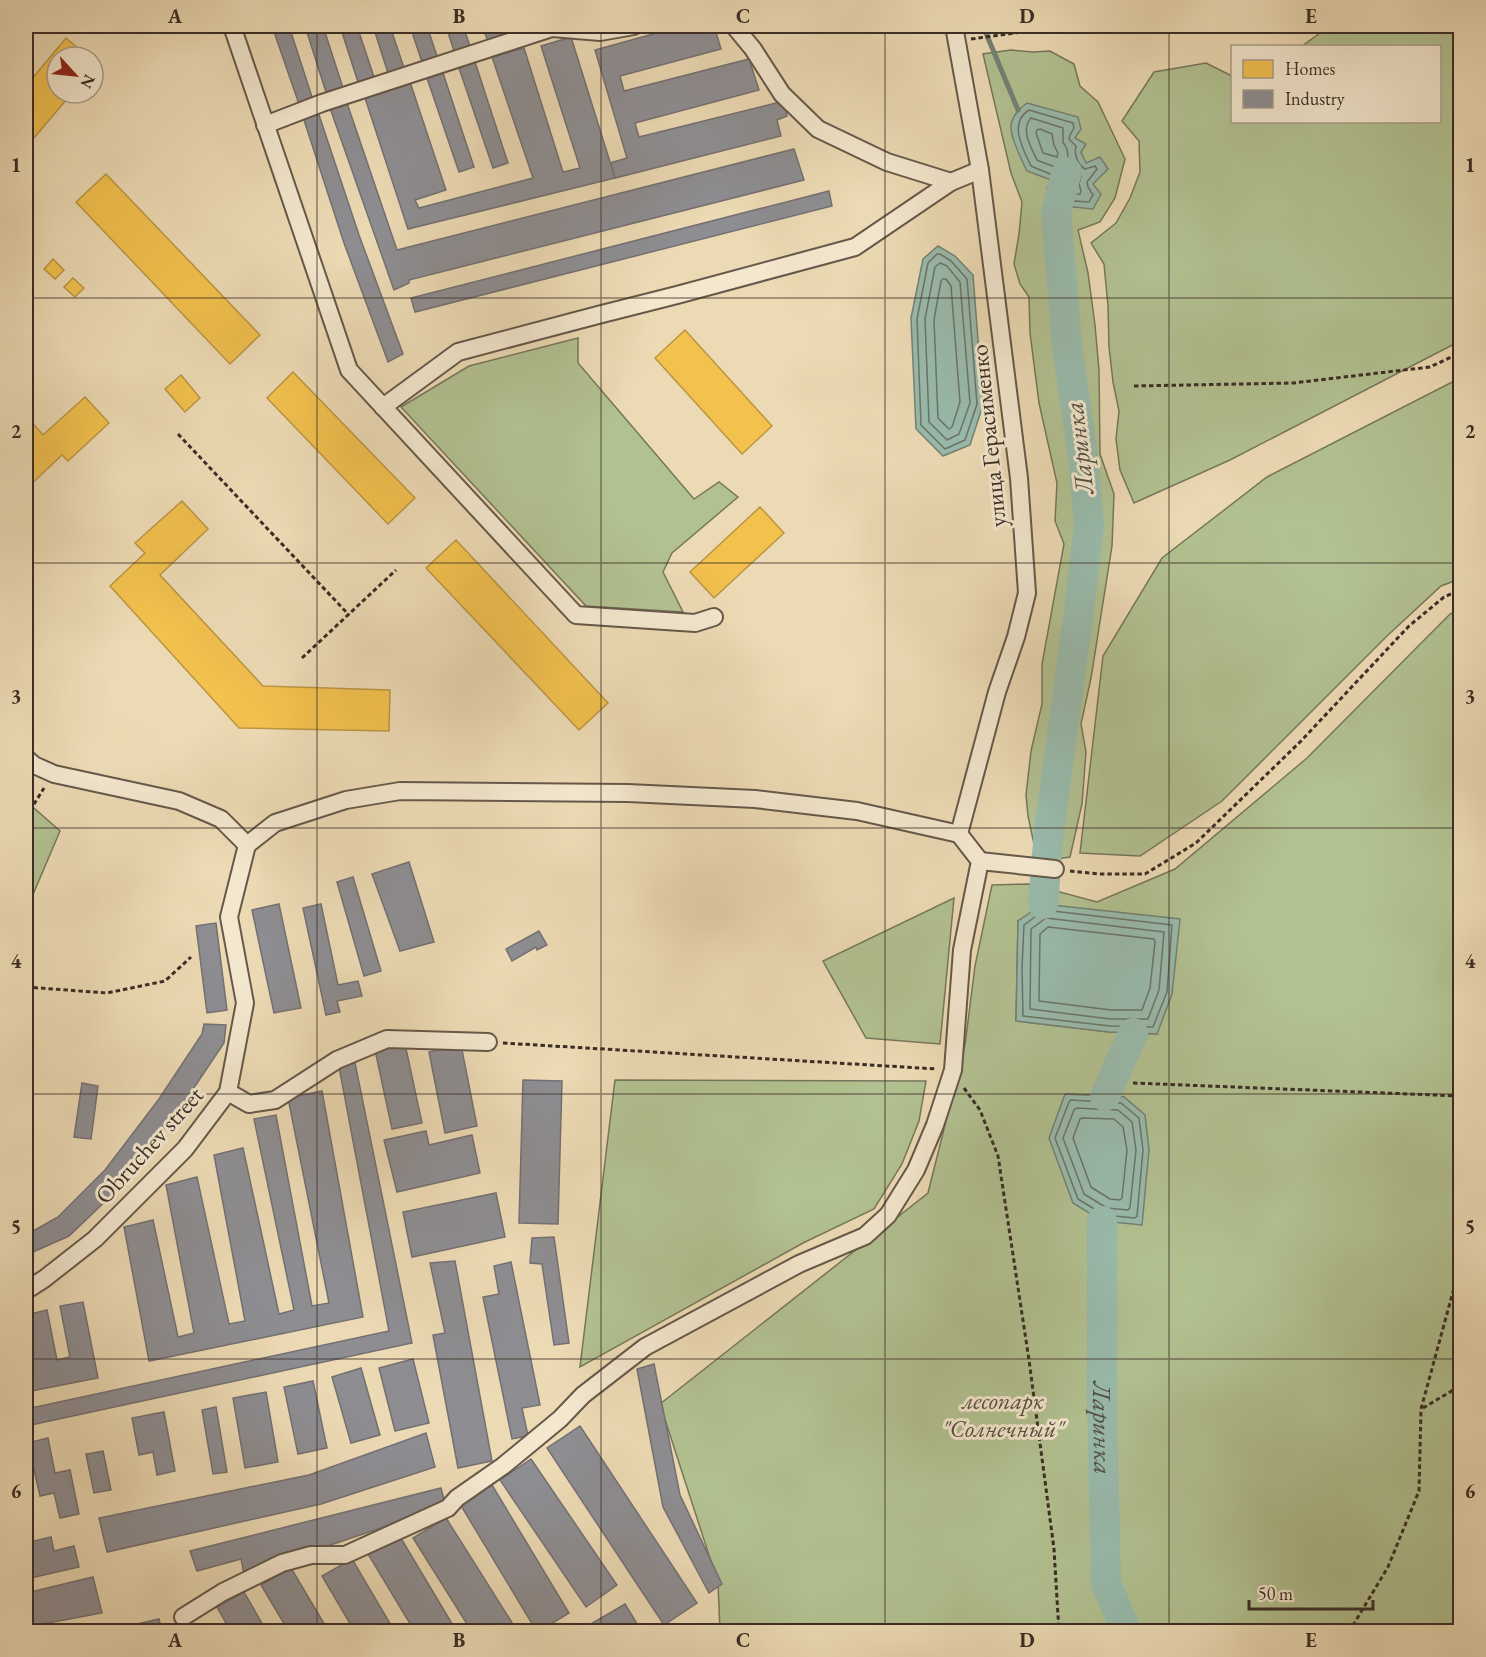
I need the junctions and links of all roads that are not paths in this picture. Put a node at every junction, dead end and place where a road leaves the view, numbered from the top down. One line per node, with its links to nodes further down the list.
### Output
1 (232, 26): 5 (street)
2 (634, 26): 5 (street)
3 (734, 26): 7 (street)
4 (954, 26): 6 (street, улица Герасименко)
5 (265, 124): 8 (street)
6 (980, 170): 7 (street); 11 (street, улица Герасименко)
7 (951, 182): 8 (street)
8 (383, 407): 9 (street)
9 (714, 617)
10 (26, 758): 12 (street)
11 (959, 834): 12 (street); 13 (street)
12 (248, 845): 16 (street, Obruchev street)
13 (980, 861): 14 (street); 18 (street)
14 (1048, 868)
15 (488, 1042): 16 (street)
16 (228, 1092): 17 (street, Obruchev street)
17 (26, 1289)
18 (183, 1617)

